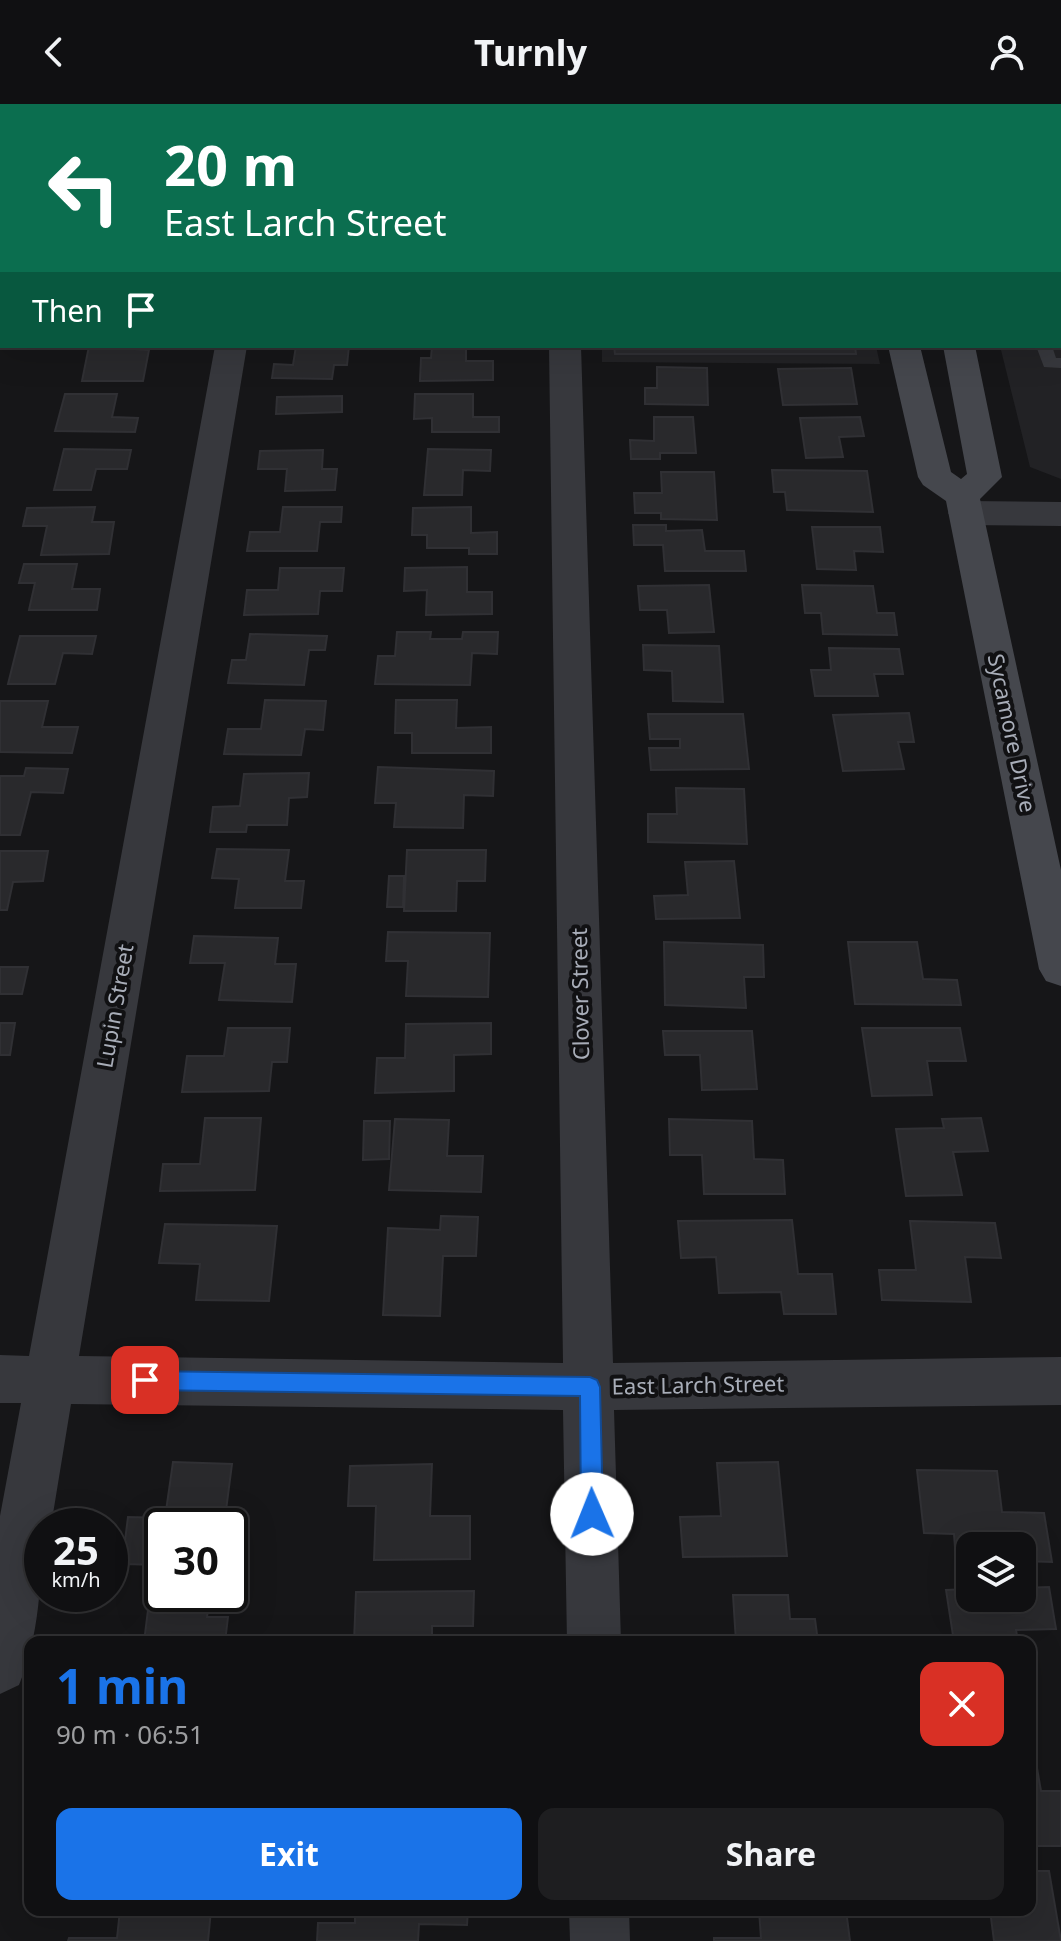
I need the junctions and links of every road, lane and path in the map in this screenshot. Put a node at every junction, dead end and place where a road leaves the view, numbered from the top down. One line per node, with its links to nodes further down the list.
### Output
1 (231, 348): 11 (street, Lupin Street)
2 (565, 348): 13 (street, Clover Street)
3 (904, 348): 7 (main road)
4 (959, 348): 7 (main road)
5 (1045, 348): 6 (lane)
6 (1061, 363)
7 (964, 505): 8 (street); 9 (main road, Sycamore Drive)
8 (1061, 514)
9 (1061, 969)
10 (0, 1379): 11 (street, East Larch Street)
11 (50, 1379): 13 (street, East Larch Street); 15 (street, Lupin Street)
12 (1061, 1381): 13 (street, East Larch Street)
13 (590, 1387): 14 (street, Clover Street)
14 (594, 1636)
15 (0, 1666)
16 (599, 1916): 17 (street)
17 (600, 1941)

